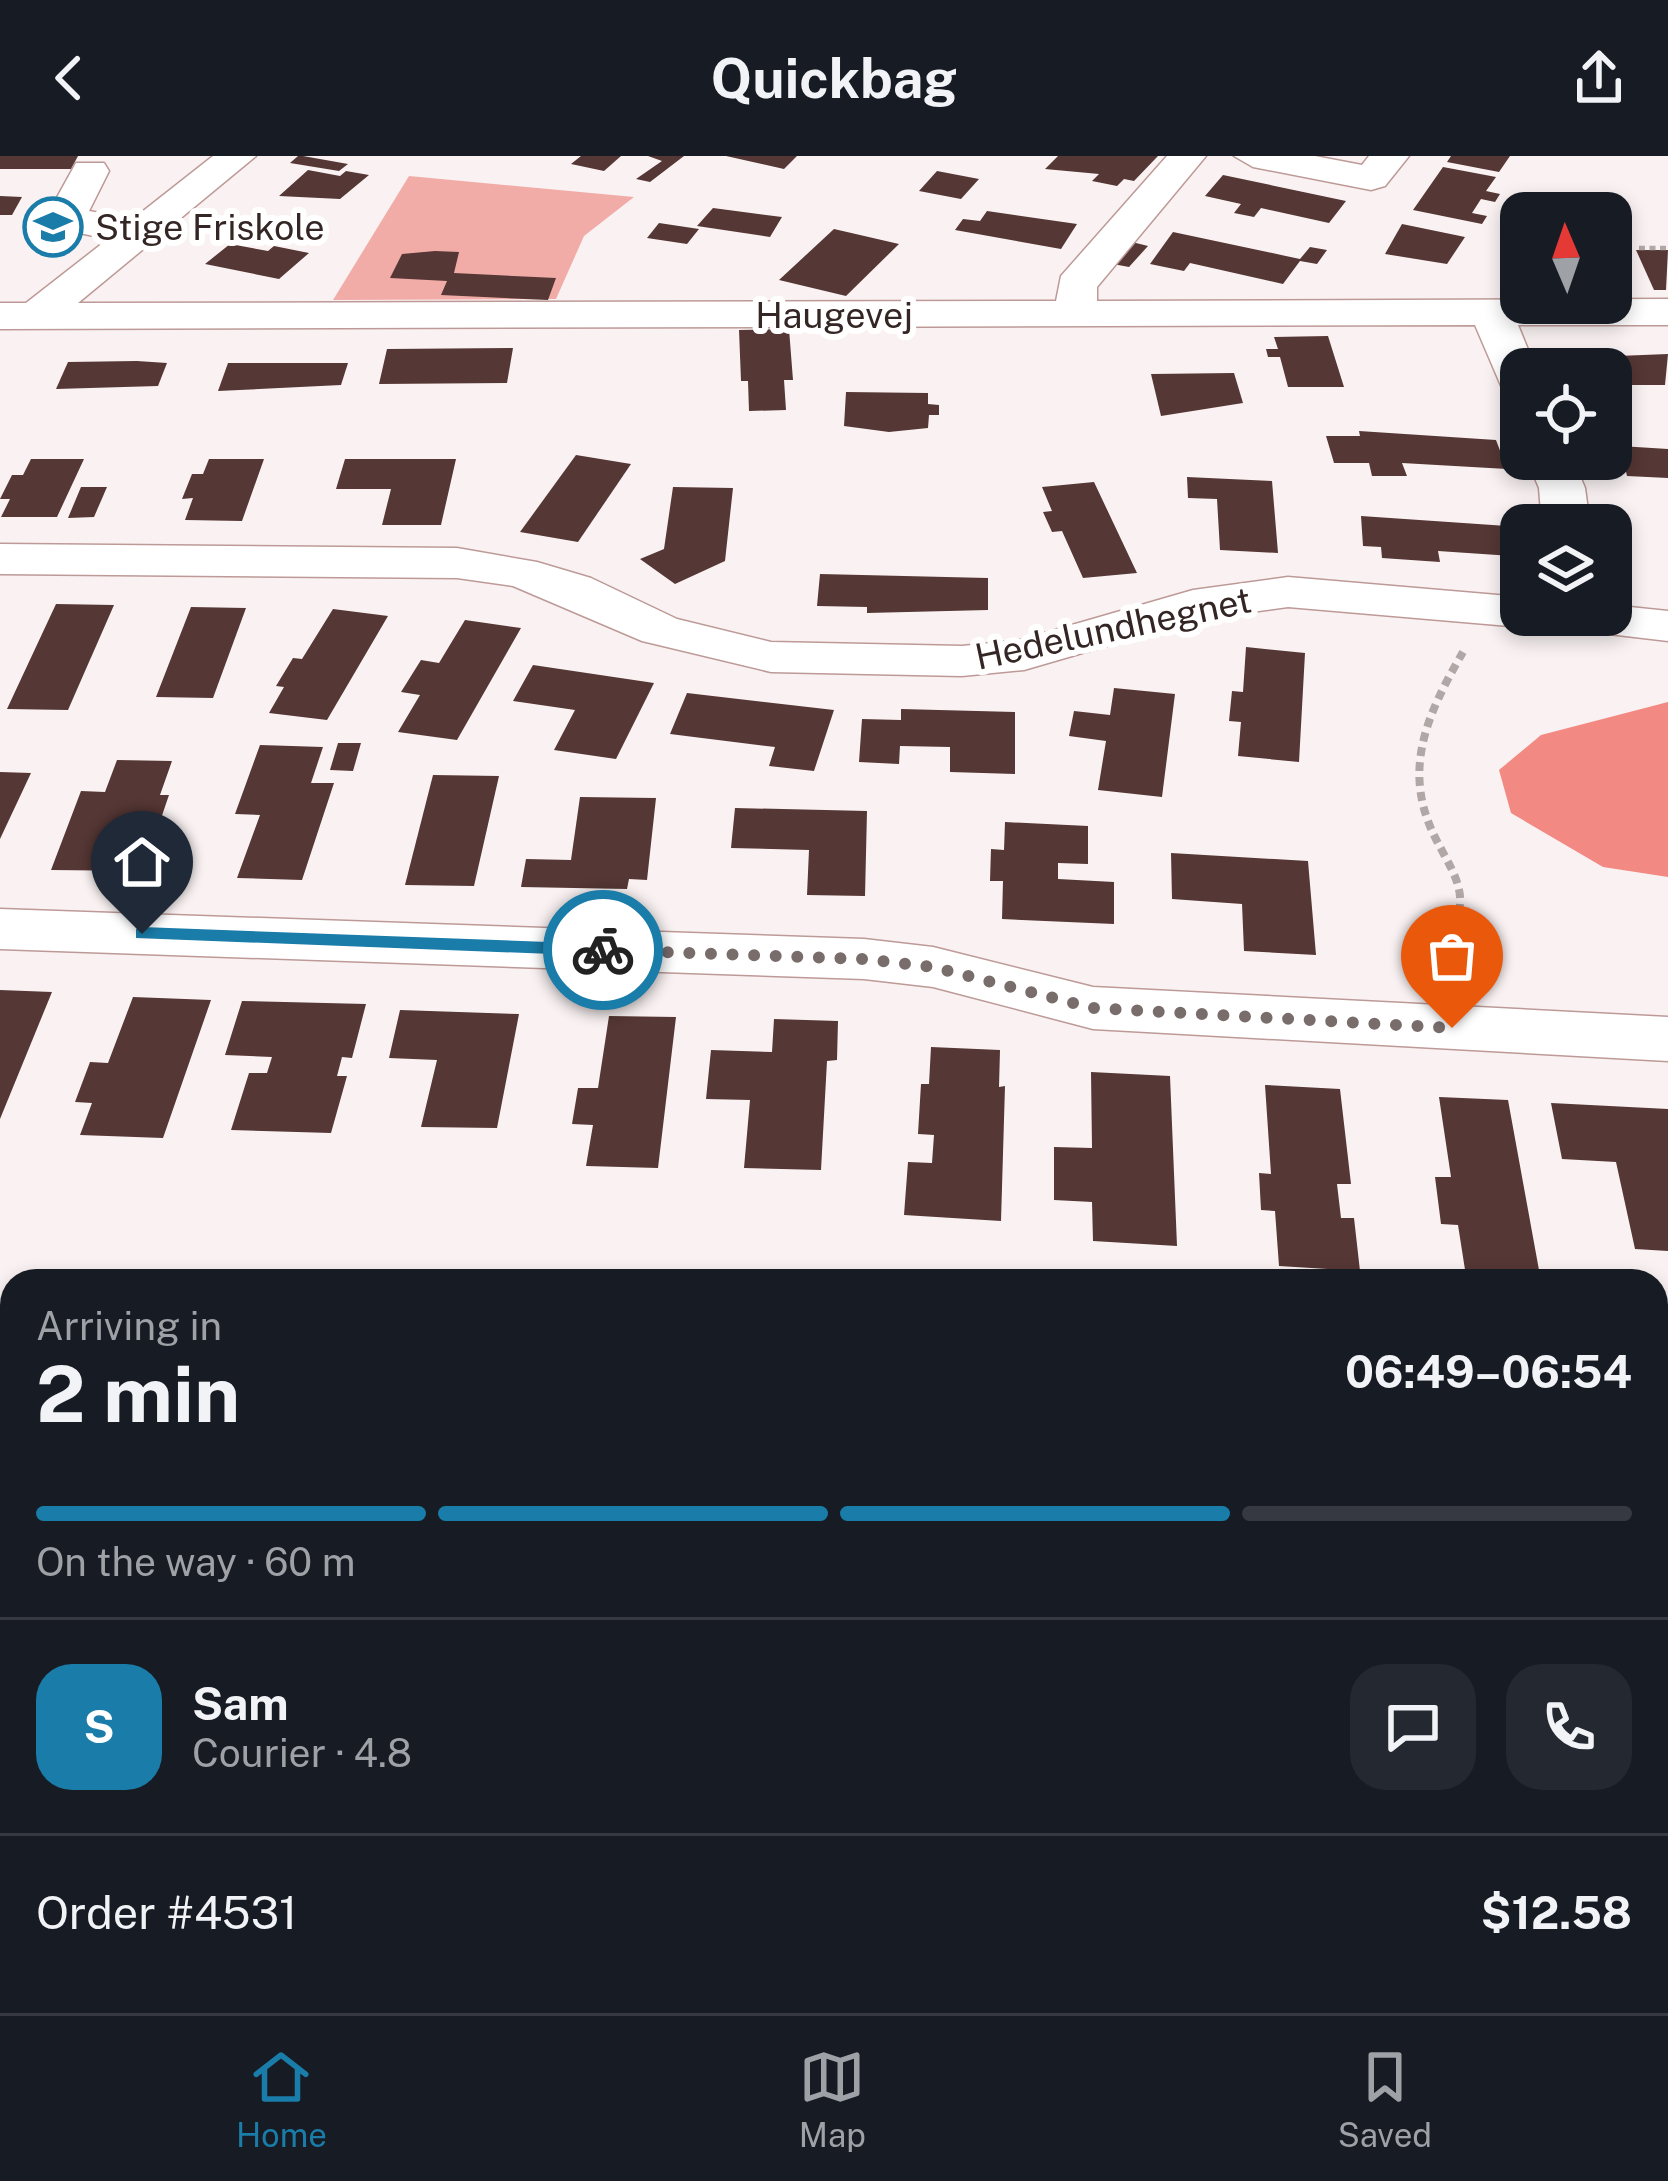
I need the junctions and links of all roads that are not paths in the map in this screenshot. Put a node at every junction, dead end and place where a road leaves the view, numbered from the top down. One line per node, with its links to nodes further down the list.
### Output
1 (237, 156): 6 (street)
2 (1187, 156): 9 (street)
3 (1253, 156): 4 (street)
4 (1390, 156)
5 (90, 171): 6 (street)
6 (139, 232): 10 (street)
7 (1668, 312): 8 (street, Haugevej)
8 (1492, 314): 9 (street, Haugevej); 11 (street)
9 (1078, 315): 10 (street, Haugevej)
10 (18, 316)
11 (1506, 348)
12 (0, 559): 13 (street, Hedelundhegnet)
13 (1500, 610)
14 (1632, 622): 15 (street)
15 (1668, 626)
16 (0, 928): 17 (street)
17 (1668, 1039)

